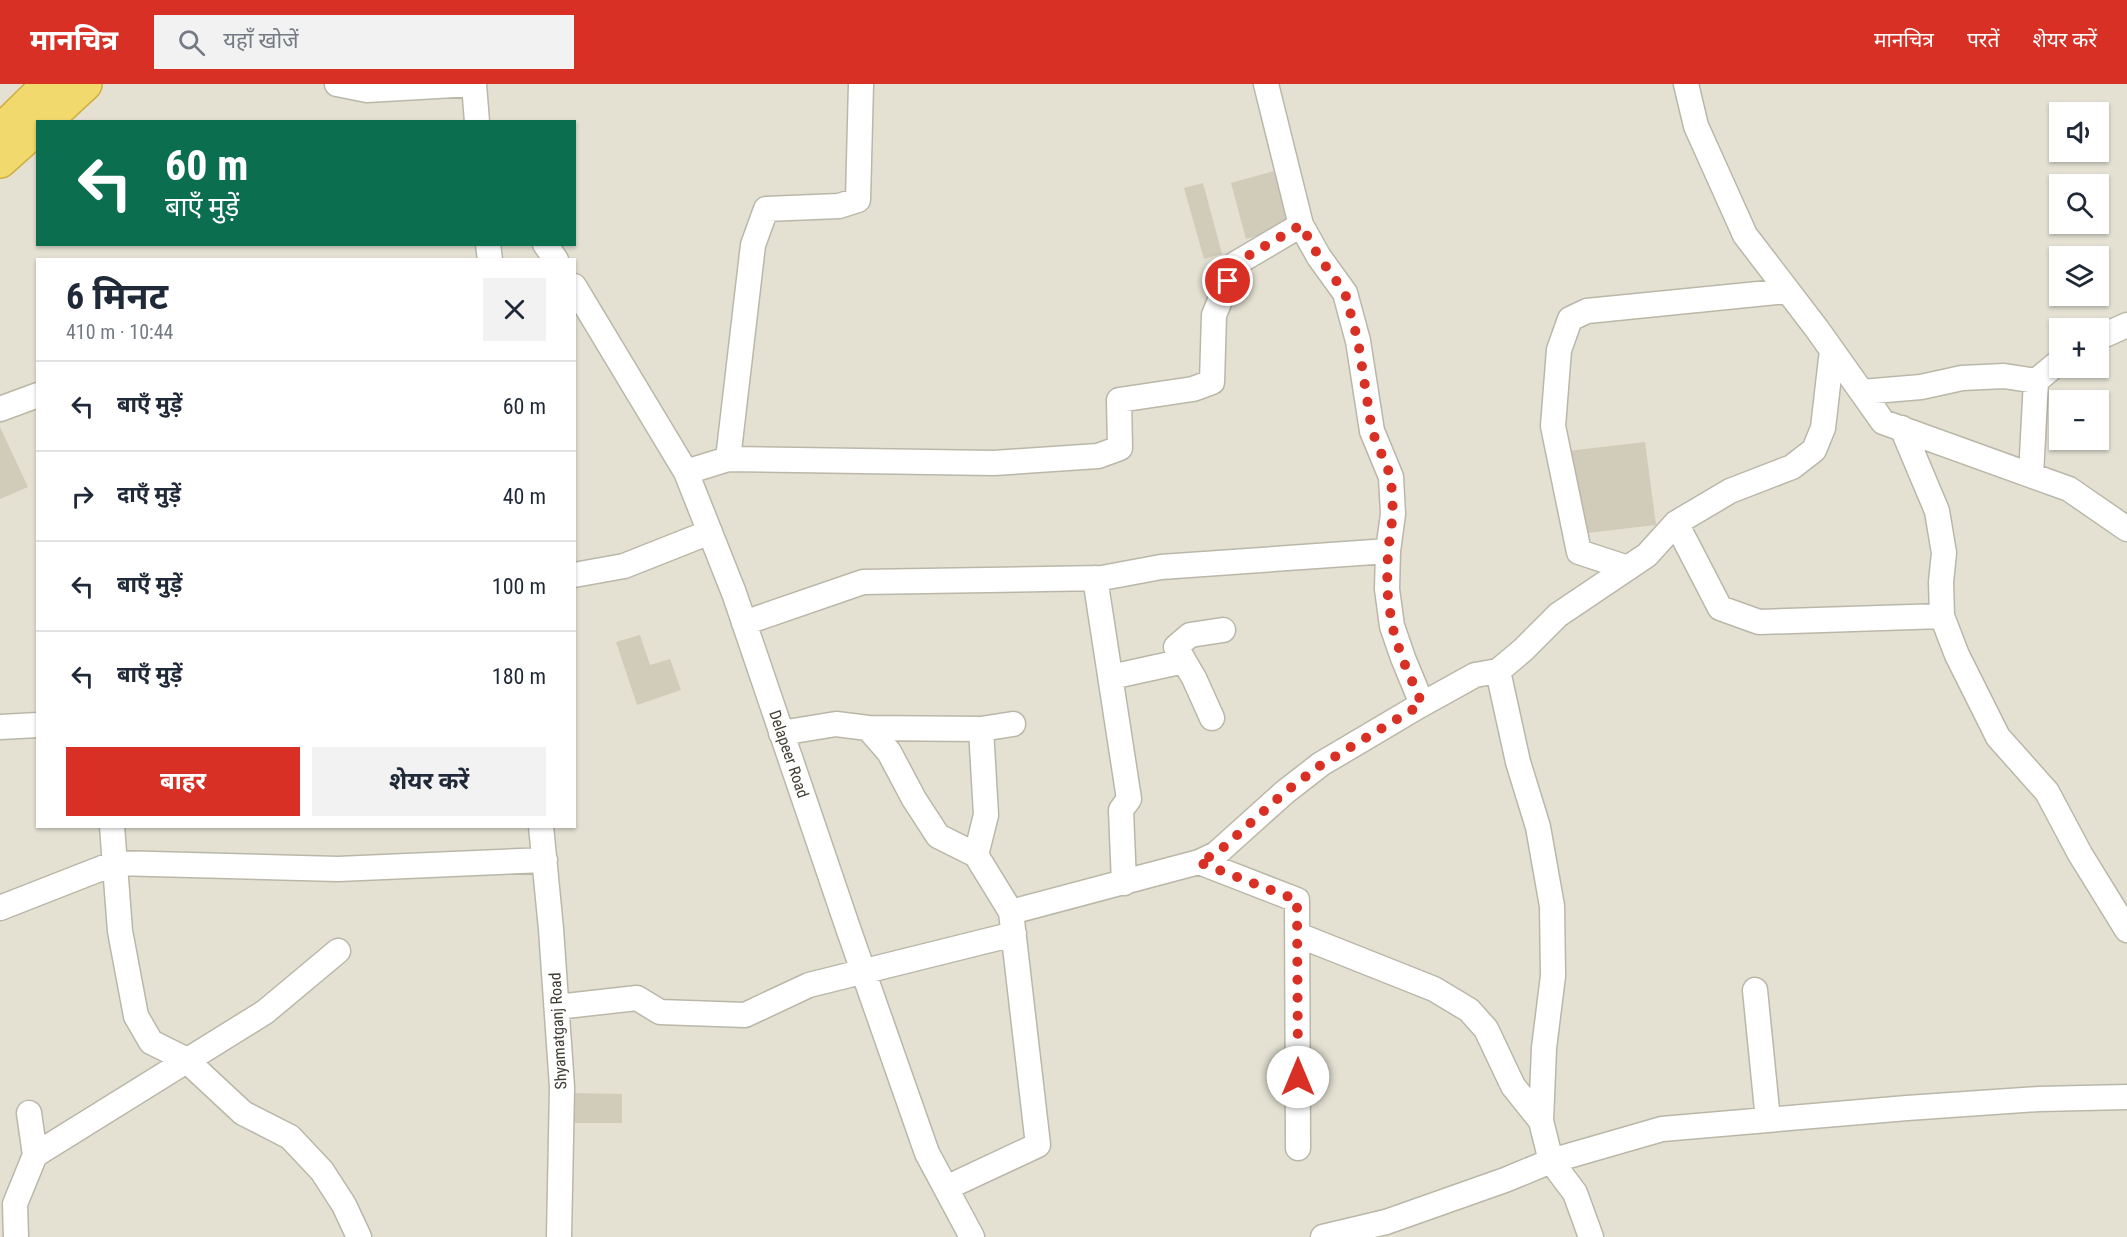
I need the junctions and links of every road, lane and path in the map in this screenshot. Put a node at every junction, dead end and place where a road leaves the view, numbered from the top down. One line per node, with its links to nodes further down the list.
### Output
1 (85, 84): 8 (highway)
2 (337, 84): 3 (street)
3 (473, 84): 9 (street)
4 (861, 84): 25 (street)
5 (1266, 84): 13 (street)
6 (1686, 84): 15 (street)
7 (44, 86): 11 (highway)
8 (46, 120)
9 (477, 120)
10 (36, 129): 12 (highway)
11 (0, 132)
12 (0, 161)
13 (1301, 225): 25 (street); 31 (street)
14 (576, 289): 26 (street, Delapeer Road)
15 (1788, 291): 18 (street); 32 (street)
16 (2127, 325): 17 (street)
17 (2109, 333)
18 (1832, 350): 21 (street); 28 (street)
19 (2049, 371): 20 (street)
20 (2036, 381): 21 (street); 27 (street)
21 (1862, 392): 24 (street)
22 (36, 396): 23 (street)
23 (0, 409)
24 (1902, 428): 27 (street); 35 (street)
25 (728, 459): 26 (street)
26 (686, 472): 30 (street, Delapeer Road)
27 (2031, 475): 29 (street)
28 (1676, 523): 32 (street); 35 (street)
29 (2127, 529)
30 (710, 532): 33 (street); 36 (street, Delapeer Road)
31 (1388, 551): 34 (street); 41 (street)
32 (1628, 568): 39 (street)
33 (576, 575)
34 (1095, 578): 36 (street); 40 (street)
35 (1942, 616): 58 (street)
36 (744, 623): 48 (street, Delapeer Road)
37 (1223, 630): 38 (street)
38 (1184, 661): 40 (street); 42 (street)
39 (1498, 671): 41 (street); 68 (street)
40 (1111, 677): 55 (street)
41 (1422, 704): 53 (street)
42 (1212, 718)
43 (1013, 724): 47 (street)
44 (36, 725): 45 (street)
45 (0, 727)
46 (868, 728): 47 (street); 48 (street); 51 (street)
47 (981, 729): 51 (street)
48 (781, 733): 61 (street, Delapeer Road)
49 (112, 828): 54 (street)
50 (541, 828): 52 (street, Shyamatganj Road)
51 (976, 855): 57 (street)
52 (545, 860): 54 (street); 63 (street, Shyamatganj Road)
53 (1198, 862): 55 (street); 59 (street)
54 (115, 863): 56 (street); 64 (street)
55 (1124, 883): 57 (street)
56 (0, 908)
57 (1013, 923): 61 (street); 72 (street)
58 (2127, 930)
59 (1298, 935): 68 (street); 69 (street)
60 (338, 951): 64 (street)
61 (863, 970): 63 (street); 72 (street, Delapeer Road)
62 (1755, 990): 67 (street)
63 (557, 1007): 76 (street, Shyamatganj Road)
64 (185, 1059): 70 (street); 75 (street)
65 (2127, 1097): 67 (street)
66 (29, 1113): 70 (street)
67 (1768, 1120): 71 (street)
68 (1541, 1121): 71 (street)
69 (1298, 1148)
70 (35, 1155): 74 (street)
71 (1551, 1161): 73 (street); 79 (street)
72 (945, 1188): 77 (street, Delapeer Road)
73 (1387, 1230): 78 (street)
74 (16, 1237)
75 (359, 1237)
76 (559, 1237)
77 (972, 1237)
78 (1323, 1237)
79 (1591, 1237)

